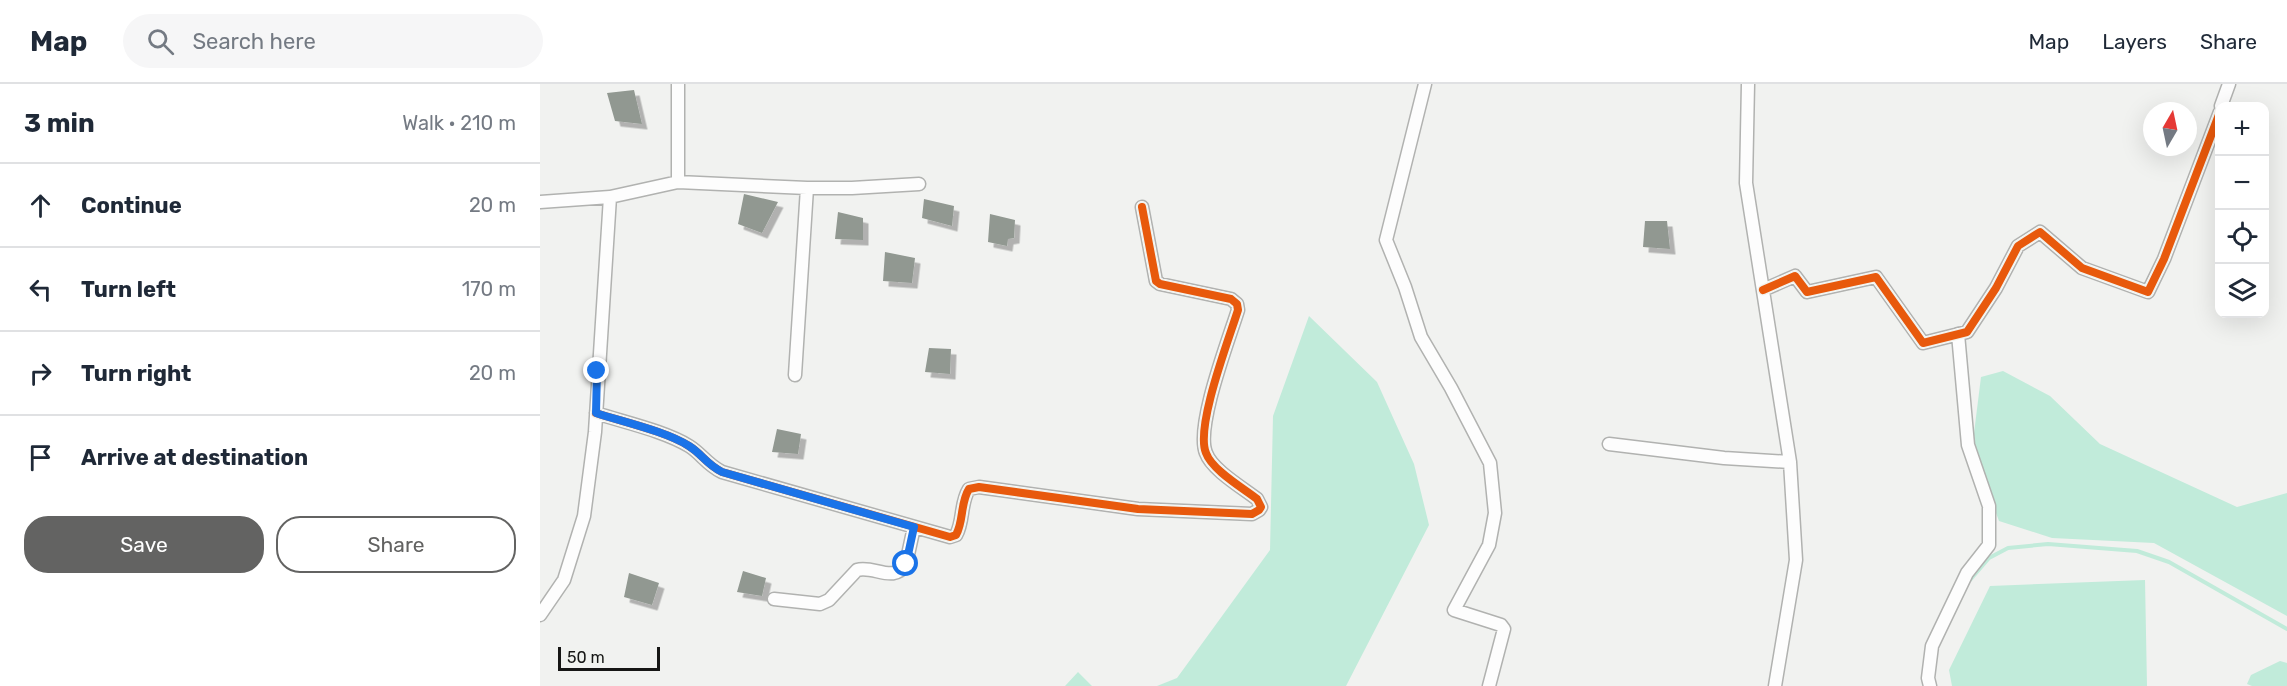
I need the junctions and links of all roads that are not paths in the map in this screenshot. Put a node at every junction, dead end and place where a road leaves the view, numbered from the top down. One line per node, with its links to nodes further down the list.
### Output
1 (678, 84): 7 (street)
2 (1425, 84): 22 (street)
3 (1748, 84): 13 (street)
4 (2229, 84): 5 (street)
5 (2222, 102)
6 (2215, 125): 14 (street)
7 (678, 182): 9 (street); 10 (street)
8 (919, 184): 9 (street)
9 (807, 188): 15 (street)
10 (610, 197): 11 (street); 16 (street)
11 (540, 202)
12 (1142, 207): 19 (street)
13 (1763, 290): 14 (street); 18 (street)
14 (1958, 334): 24 (street)
15 (795, 375)
16 (596, 413): 19 (street); 21 (street)
17 (1609, 444): 18 (street)
18 (1790, 462): 23 (street)
19 (914, 527): 20 (street)
20 (774, 599)
21 (540, 615)
22 (1489, 686)
23 (1775, 686)
24 (1930, 686)

